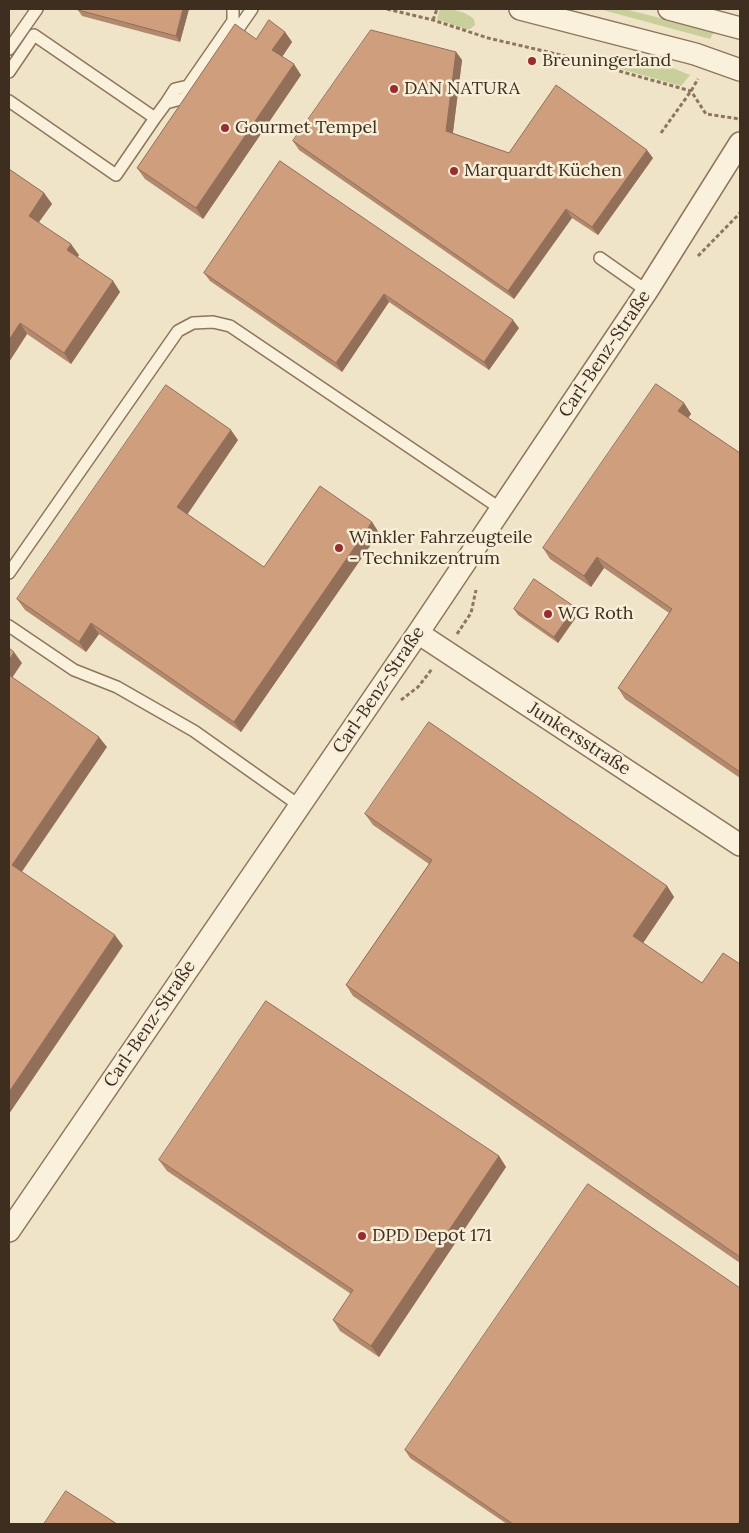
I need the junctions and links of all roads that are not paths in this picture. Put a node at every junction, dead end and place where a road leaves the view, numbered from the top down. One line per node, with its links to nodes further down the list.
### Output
1 (36, 9): 7 (lane)
2 (233, 9): 11 (lane)
3 (252, 9): 11 (lane)
4 (520, 9): 8 (street)
5 (669, 9): 6 (street)
6 (740, 28)
7 (9, 49)
8 (740, 70)
9 (9, 72): 12 (lane)
10 (9, 101): 12 (lane)
11 (166, 103): 12 (lane)
12 (155, 118)
13 (740, 143): 15 (street, Carl-Benz-Straße)
14 (600, 258): 15 (lane)
15 (647, 291): 16 (street, Carl-Benz-Straße)
16 (501, 509): 17 (lane); 19 (street, Carl-Benz-Straße)
17 (9, 573)
18 (9, 626): 20 (lane)
19 (418, 633): 20 (street, Carl-Benz-Straße); 21 (street, Junkersstraße)
20 (300, 806): 22 (street, Carl-Benz-Straße)
21 (740, 845)
22 (9, 1231)

